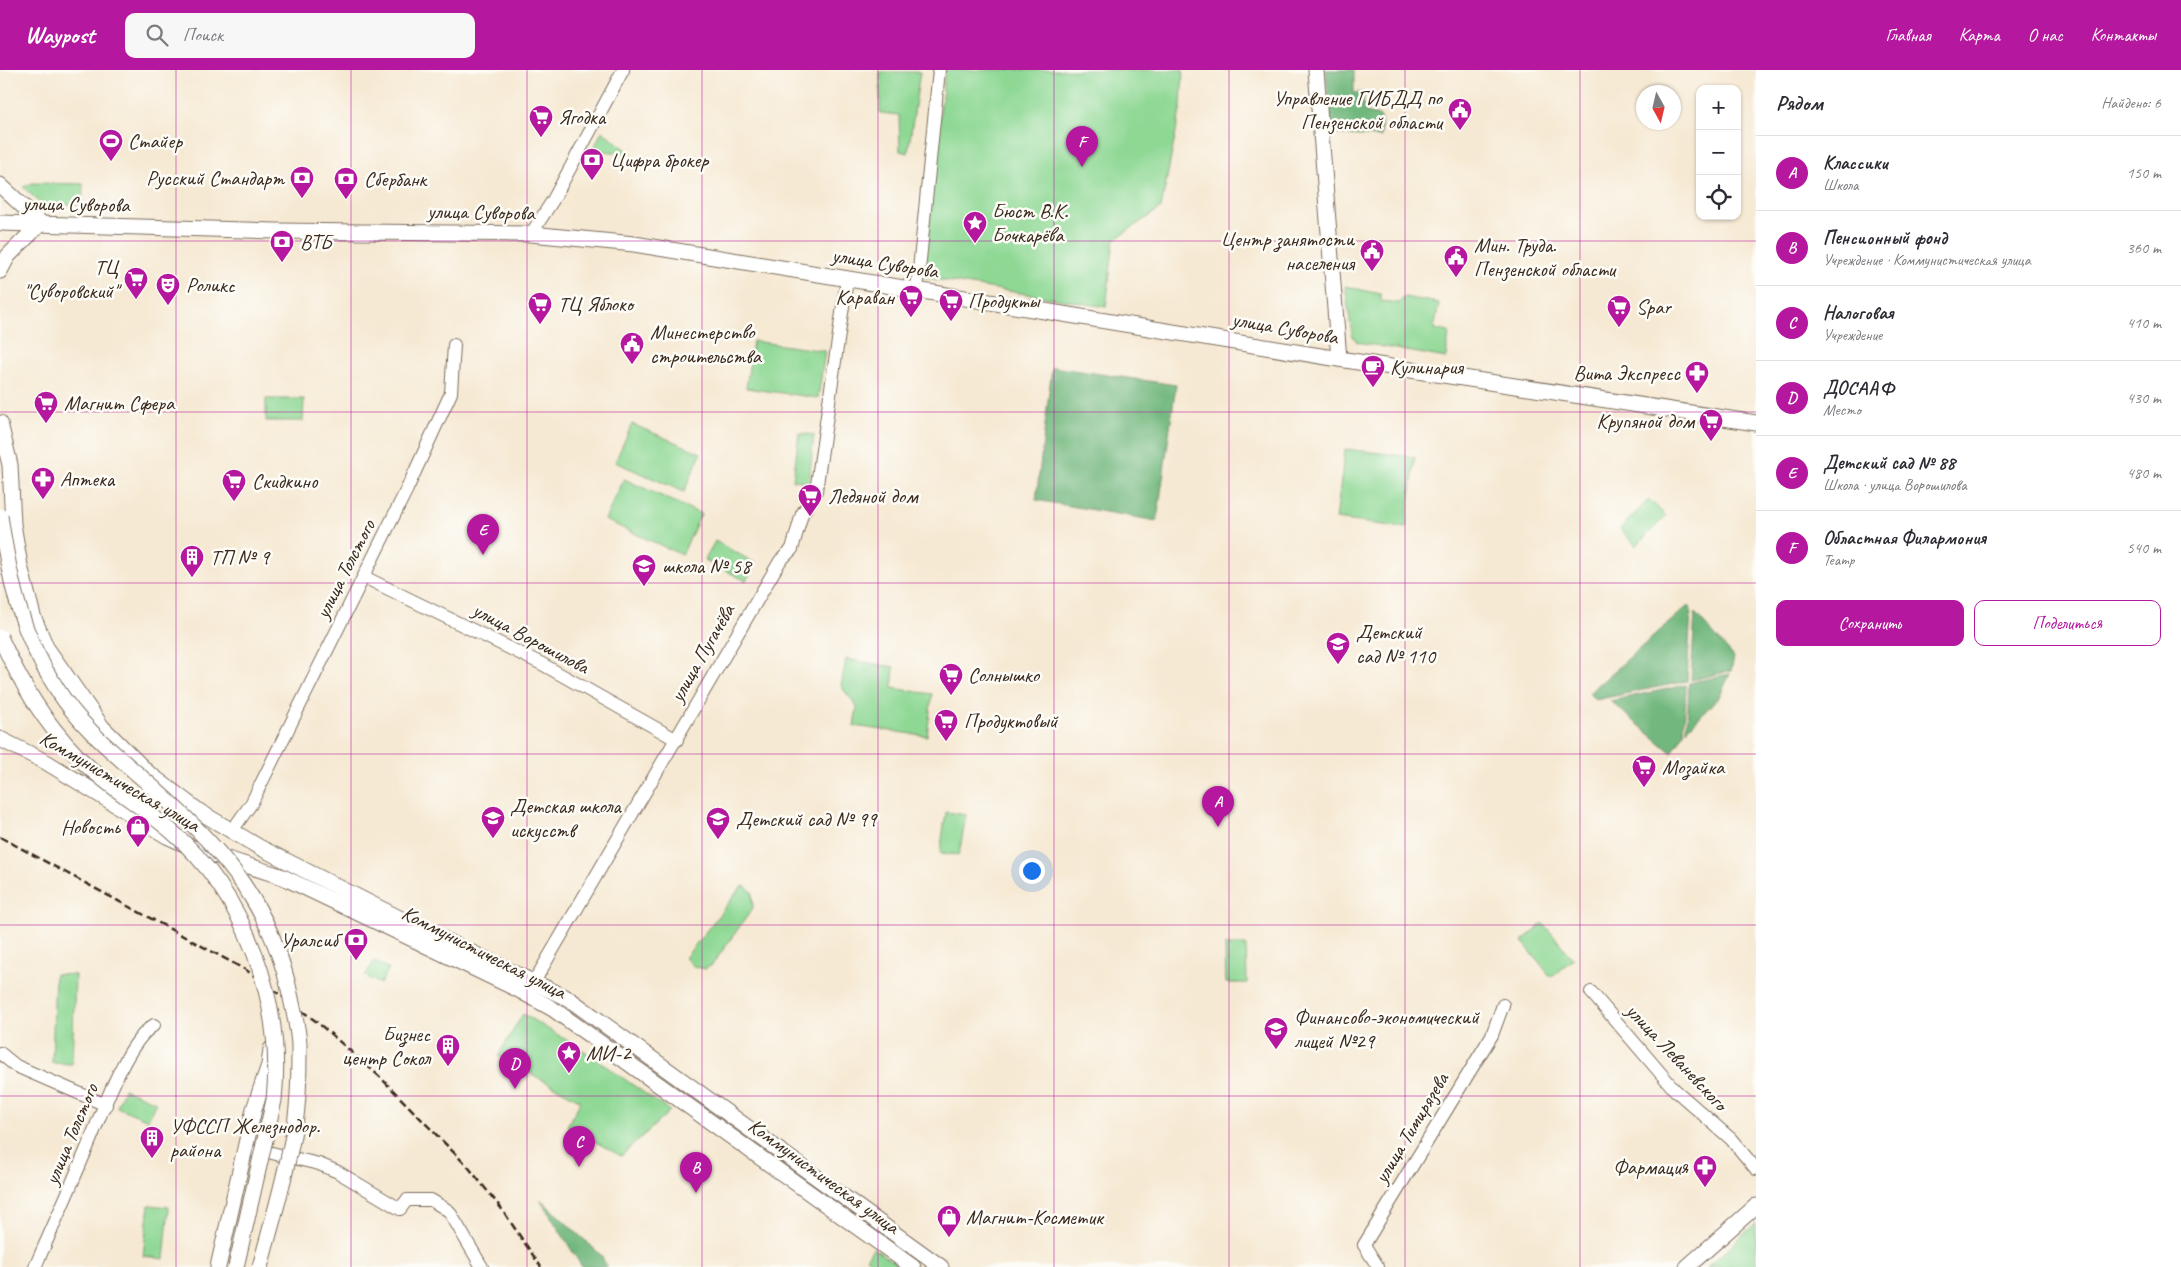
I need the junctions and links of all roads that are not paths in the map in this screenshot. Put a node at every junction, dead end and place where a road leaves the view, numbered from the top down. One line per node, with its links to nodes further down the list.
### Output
1 (622, 70): 7 (street)
2 (939, 70): 10 (street)
3 (1316, 70): 12 (main road)
4 (0, 185): 5 (main road)
5 (41, 223): 6 (main road, улица Суворова); 7 (main road, улица Суворова); 8 (main road)
6 (0, 224)
7 (531, 234): 9 (main road, улица Суворова)
8 (0, 271)
9 (847, 279): 10 (main road, улица Суворова); 19 (street, улица Пугачёва)
10 (917, 290): 12 (main road, улица Суворова)
11 (454, 345): 16 (street, улица Толстого)
12 (1339, 359): 14 (main road, улица Суворова)
13 (0, 423): 21 (main road, Коммунистическая улица)
14 (1756, 423)
15 (0, 516): 38 (main road, bridge)
16 (364, 577): 19 (street, улица Ворошилова); 22 (street, улица Толстого)
17 (0, 637): 29 (main road, bridge)
18 (0, 738): 20 (main road, Коммунистическая улица)
19 (677, 740): 25 (street, улица Пугачёва)
20 (135, 817): 23 (main road); 24 (main road, Коммунистическая улица)
21 (217, 823): 22 (main road, Коммунистическая улица); 23 (main road)
22 (231, 832): 25 (main road, Коммунистическая улица)
23 (201, 840): 24 (main road)
24 (266, 870): 25 (main road, Коммунистическая улица)
25 (530, 988): 40 (main road, Коммунистическая улица); 41 (main road, Коммунистическая улица)
26 (1591, 992): 32 (street, улица Леваневского)
27 (1504, 1005): 42 (street, улица Тимирязева)
28 (154, 1025): 31 (street, улица Толстого)
29 (274, 1028): 35 (main road, bridge); 37 (main road, bridge)
30 (0, 1053): 31 (street)
31 (106, 1105): 34 (street, улица Толстого)
32 (1756, 1169)
33 (1756, 1206): 43 (main road)
34 (35, 1267)
35 (218, 1267)
36 (231, 1267): 39 (street)
37 (236, 1267)
38 (260, 1267)
39 (482, 1267)
40 (913, 1267)
41 (942, 1267)
42 (1378, 1267)
43 (1687, 1267)

